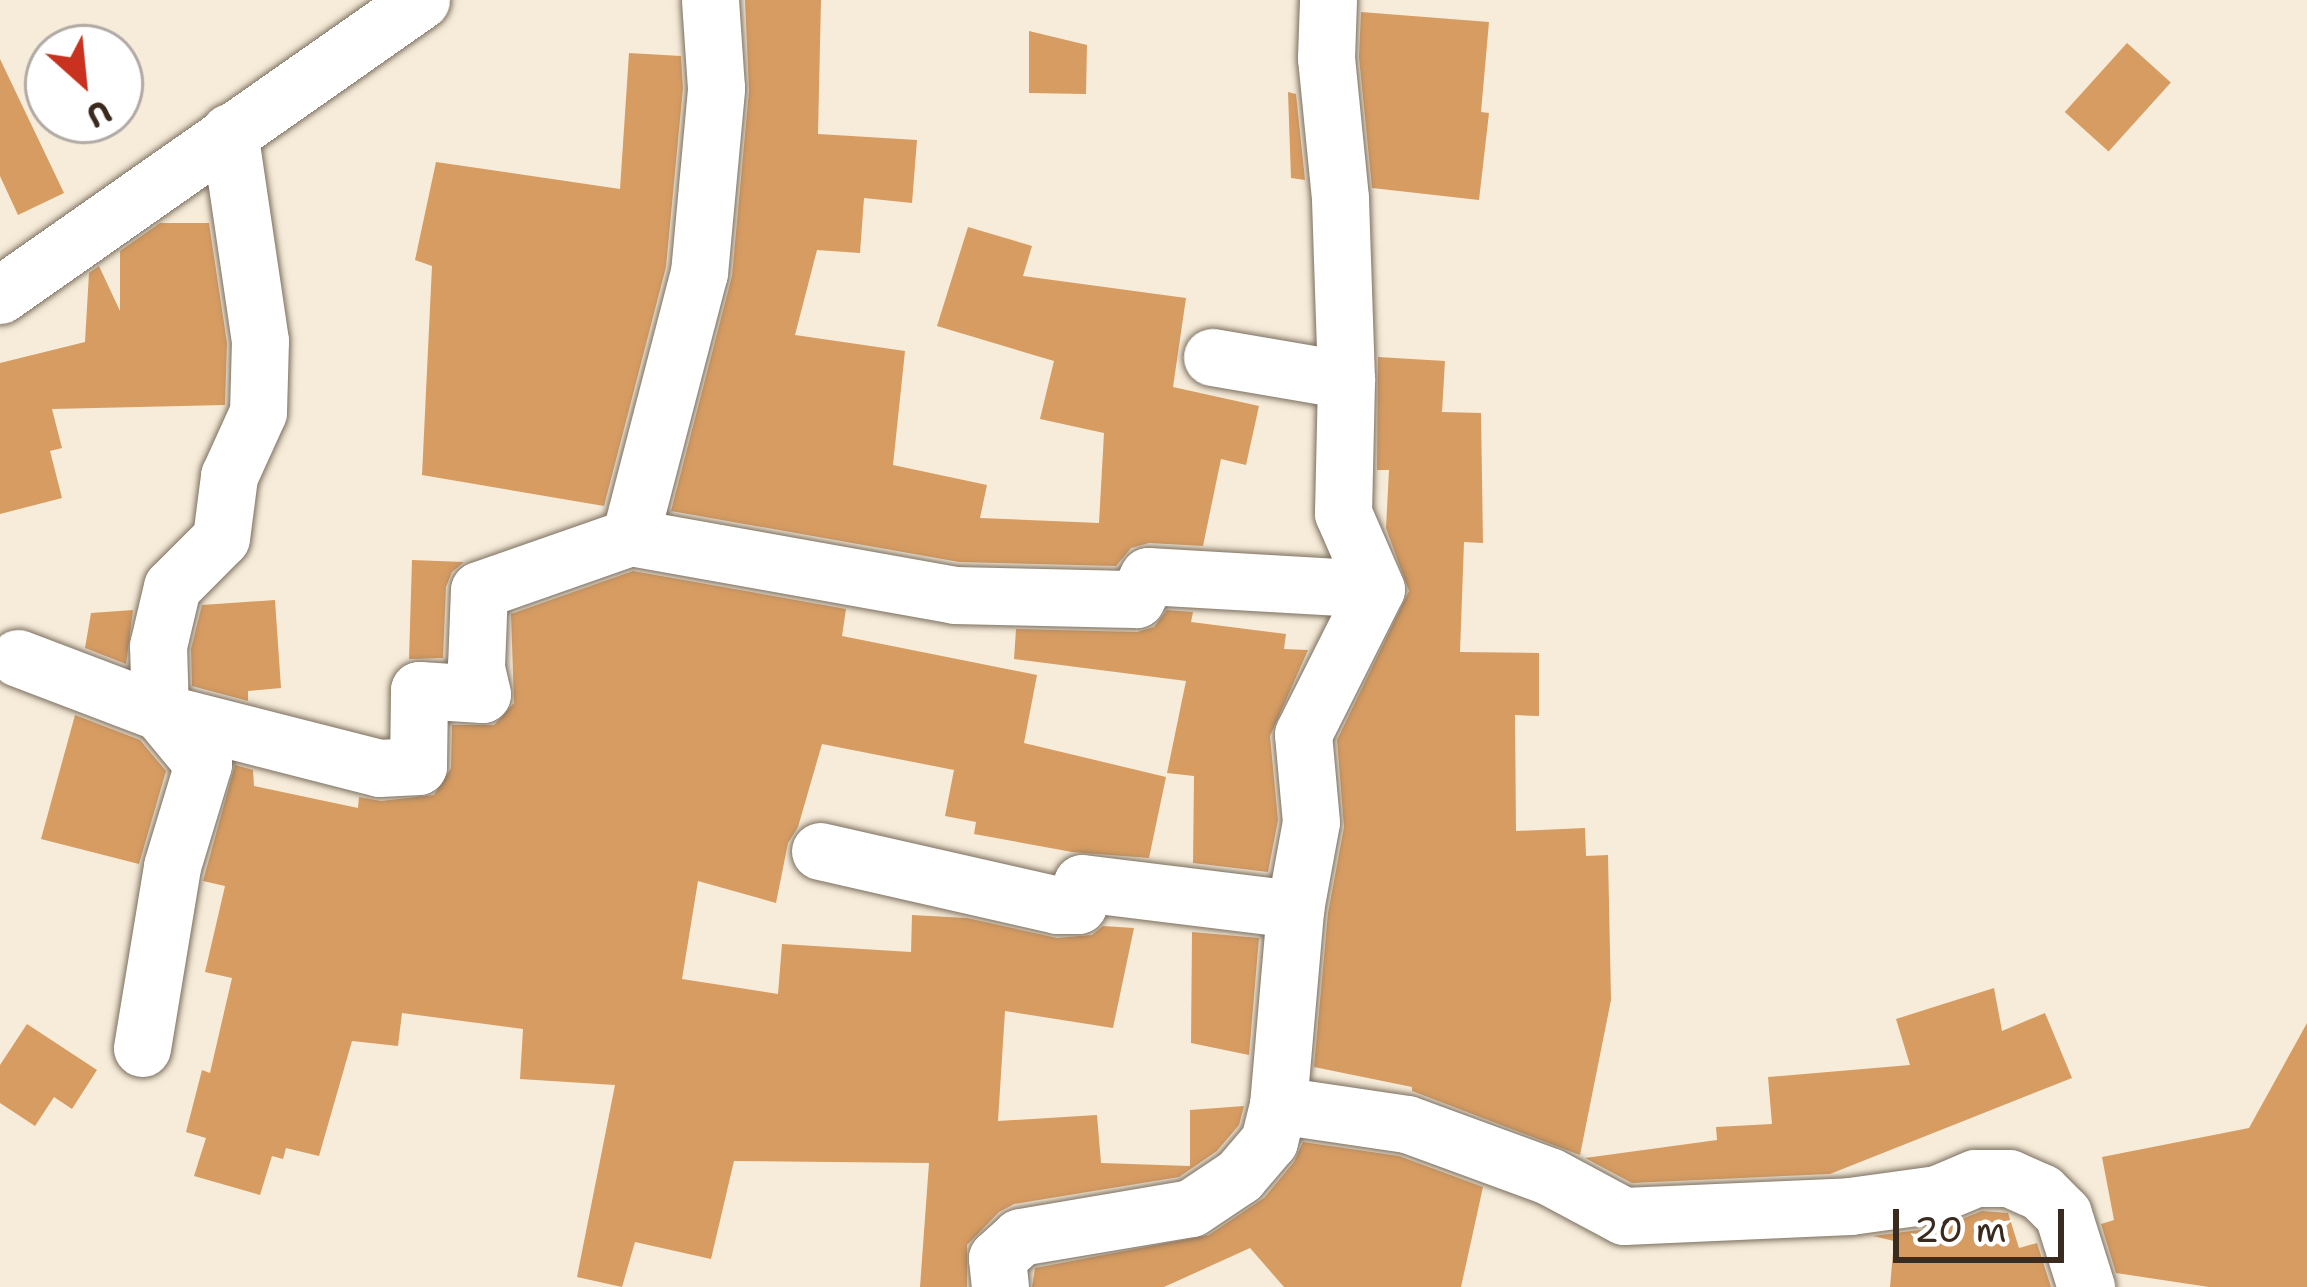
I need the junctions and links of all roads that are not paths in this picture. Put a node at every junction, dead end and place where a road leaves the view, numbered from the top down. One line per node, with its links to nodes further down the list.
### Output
1 (421, 0): 4 (street)
2 (710, 0): 8 (street)
3 (1328, 0): 7 (street)
4 (229, 132): 5 (street); 11 (street)
5 (0, 295)
6 (1212, 357): 7 (street)
7 (1346, 380): 9 (street)
8 (630, 537): 9 (street); 11 (street)
9 (1376, 589): 13 (street)
10 (6, 652): 11 (street)
11 (160, 712): 14 (street)
12 (820, 851): 13 (street)
13 (1295, 909): 15 (street)
14 (142, 1048)
15 (1278, 1105): 16 (street); 17 (street)
16 (1000, 1287)
17 (2086, 1287)

